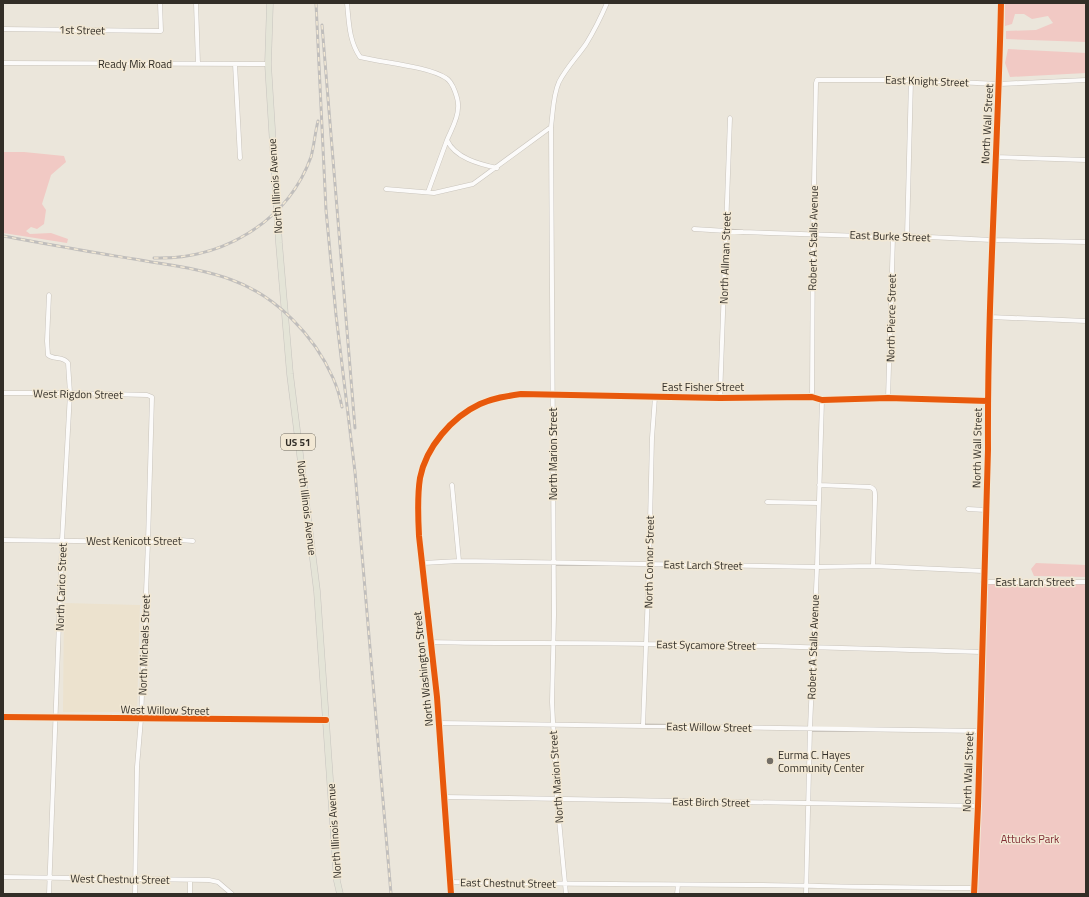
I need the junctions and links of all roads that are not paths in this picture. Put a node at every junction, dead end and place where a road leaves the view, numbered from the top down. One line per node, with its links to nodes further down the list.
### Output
1 (160, 3): 7 (street, 1st Street)
2 (196, 3): 9 (street)
3 (270, 3): 11 (main road, North Illinois Avenue / US 51)
4 (347, 3): 18 (street)
5 (607, 3): 17 (street, North Marion Street)
6 (1001, 3): 15 (street, North Wall Street)
7 (3, 29)
8 (3, 63): 9 (street, Ready Mix Road)
9 (198, 64): 10 (street, Ready Mix Road)
10 (235, 64): 11 (street, Ready Mix Road); 20 (street)
11 (268, 64): 73 (main road, North Illinois Avenue / US 51)
12 (817, 80): 13 (street, East Knight Street); 27 (street, Robert A Stalls Avenue)
13 (911, 80): 15 (street, East Knight Street); 28 (street)
14 (1086, 80): 15 (street, East Knight Street)
15 (999, 84): 19 (street, North Wall Street)
16 (730, 118): 26 (street, North Allman Street)
17 (551, 127): 22 (street); 37 (street, North Marion Street)
18 (447, 140): 22 (street); 24 (street)
19 (995, 157): 21 (street); 30 (street, North Wall Street)
20 (240, 158)
21 (1086, 160)
22 (497, 168): 24 (street)
23 (386, 189): 24 (street)
24 (428, 192)
25 (694, 228): 26 (street, East Burke Street)
26 (725, 231): 27 (street, East Burke Street); 41 (street, North Allman Street)
27 (813, 234): 29 (street, East Burke Street); 40 (street, Robert A Stalls Avenue)
28 (907, 236): 29 (street, East Burke Street); 30 (street, East Burke Street)
29 (893, 237): 42 (street, North Pierce Street)
30 (992, 240): 31 (street, East Burke Street); 33 (street, North Wall Street)
31 (1086, 242)
32 (49, 295): 36 (street, North Carico Street)
33 (990, 317): 34 (street); 44 (street, North Wall Street)
34 (1086, 321)
35 (3, 393): 36 (street, West Rigdon Street)
36 (70, 393): 38 (street, West Rigdon Street); 53 (street, North Carico Street)
37 (553, 395): 39 (street, East Fisher Street); 45 (street, East Fisher Street); 58 (street, North Marion Street)
38 (152, 397): 55 (street, North Michaels Street)
39 (655, 397): 41 (street, East Fisher Street); 59 (street, North Connor Street)
40 (812, 397): 41 (street, East Fisher Street); 43 (street, East Fisher Street)
41 (720, 398)
42 (888, 398): 43 (street, East Fisher Street); 44 (street, East Fisher Street)
43 (822, 400): 47 (street, Robert A Stalls Avenue)
44 (988, 401): 51 (street, North Wall Street)
45 (435, 445): 57 (street, North Washington Street)
46 (452, 485): 56 (street)
47 (819, 485): 49 (street, Robert A Stalls Avenue); 60 (street)
48 (767, 502): 49 (street)
49 (818, 503): 61 (street, Robert A Stalls Avenue)
50 (968, 509): 51 (street)
51 (986, 510): 62 (street, North Wall Street)
52 (3, 540): 53 (street, West Kenicott Street)
53 (62, 541): 55 (street, West Kenicott Street); 71 (street, North Carico Street)
54 (192, 541): 55 (street, West Kenicott Street)
55 (148, 542): 72 (street, North Michaels Street)
56 (459, 561): 57 (street, East Larch Street); 58 (street, East Larch Street)
57 (423, 563): 65 (street, North Washington Street)
58 (553, 563): 59 (street, East Larch Street); 66 (street, North Marion Street)
59 (649, 564): 61 (street, East Larch Street); 67 (street, North Connor Street)
60 (873, 566): 61 (street, East Larch Street); 62 (street, East Larch Street)
61 (817, 567): 68 (street, Robert A Stalls Avenue)
62 (984, 570): 63 (street, North Wall Street)
63 (983, 582): 64 (street, East Larch Street); 69 (street, North Wall Street)
64 (1086, 582)
65 (431, 642): 66 (street, East Sycamore Street); 74 (street, North Washington Street)
66 (554, 642): 67 (street, East Sycamore Street); 75 (street, North Marion Street)
67 (647, 644): 68 (street, East Sycamore Street); 76 (street, North Connor Street)
68 (813, 647): 69 (street, East Sycamore Street); 77 (street, Robert A Stalls Avenue)
69 (981, 652): 78 (street, North Wall Street)
70 (3, 718): 71 (street, West Willow Street)
71 (56, 718): 72 (street, West Willow Street); 84 (street, North Carico Street)
72 (141, 719): 73 (street, West Willow Street); 85 (street, North Michaels Street)
73 (326, 720): 87 (main road, North Illinois Avenue / US 51)
74 (439, 723): 75 (street, East Willow Street); 79 (street, North Washington Street)
75 (553, 725): 76 (street, East Willow Street); 80 (street, North Marion Street)
76 (643, 726): 77 (street, East Willow Street)
77 (810, 728): 78 (street, East Willow Street); 81 (street, Robert A Stalls Avenue)
78 (980, 731): 82 (street, North Wall Street)
79 (444, 797): 80 (street, East Birch Street); 88 (street, North Washington Street)
80 (557, 799): 81 (street, East Birch Street); 89 (street, North Marion Street)
81 (808, 803): 82 (street, East Birch Street); 91 (street, Robert A Stalls Avenue)
82 (978, 806): 92 (street, North Wall Street)
83 (3, 877): 84 (street, West Chestnut Street)
84 (50, 878): 85 (street, West Chestnut Street); 93 (street, North Carico Street)
85 (135, 879): 86 (street, West Chestnut Street); 94 (street, North Michaels Street)
86 (190, 880): 95 (street); 96 (street, West Chestnut Street)
87 (337, 881): 97 (main road, US 51); 98 (main road, North Illinois Avenue / US 51)
88 (450, 882): 89 (street, East Chestnut Street); 99 (street, North Washington Street)
89 (565, 884): 90 (street, East Chestnut Street); 100 (street, North Marion Street)
90 (678, 885): 91 (street, East Chestnut Street); 101 (street)
91 (806, 886): 92 (street, East Chestnut Street); 102 (street, Robert A Stalls Avenue)
92 (974, 891)
93 (49, 894)
94 (135, 894)
95 (190, 894)
96 (232, 894)
97 (335, 894)
98 (340, 894)
99 (451, 894)
100 (566, 894)
101 (677, 894)
102 (806, 894)

